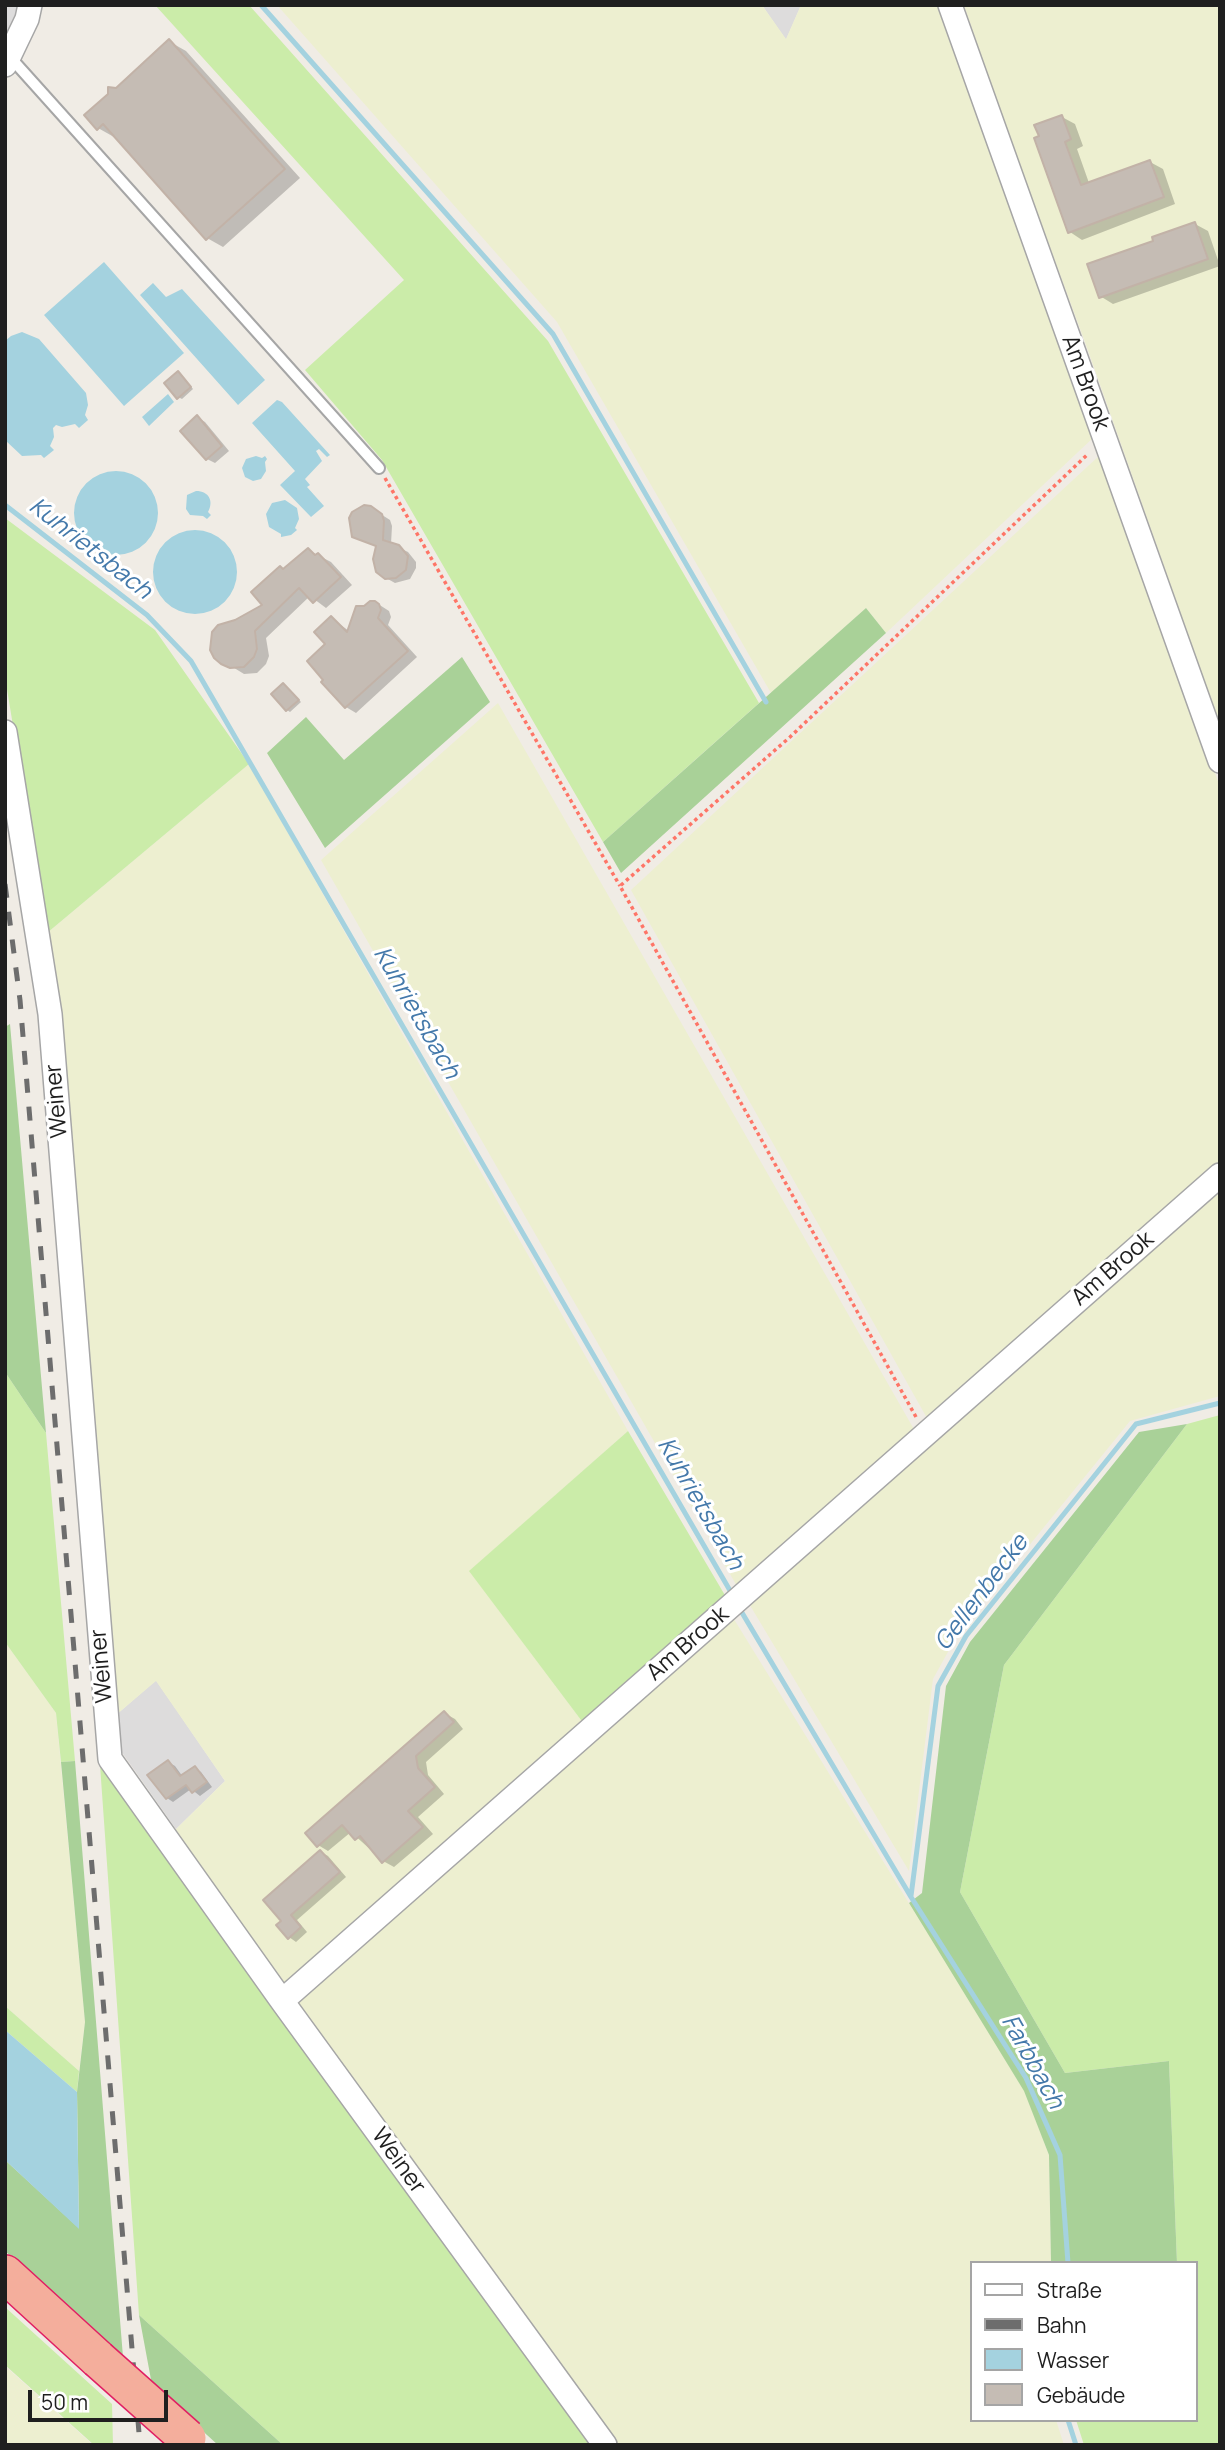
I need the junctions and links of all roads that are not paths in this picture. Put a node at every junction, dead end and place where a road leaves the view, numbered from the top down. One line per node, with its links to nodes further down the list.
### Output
1 (30, 5): 3 (street)
2 (950, 5): 6 (street, Am Brook)
3 (7, 59): 4 (lane)
4 (379, 468)
5 (5, 732): 8 (street, Weiner)
6 (1220, 761)
7 (1220, 1175): 8 (street, Am Brook)
8 (282, 2001): 11 (street, Weiner)
9 (5, 2274): 10 (highway, bridge)
10 (190, 2441)
11 (605, 2445)

